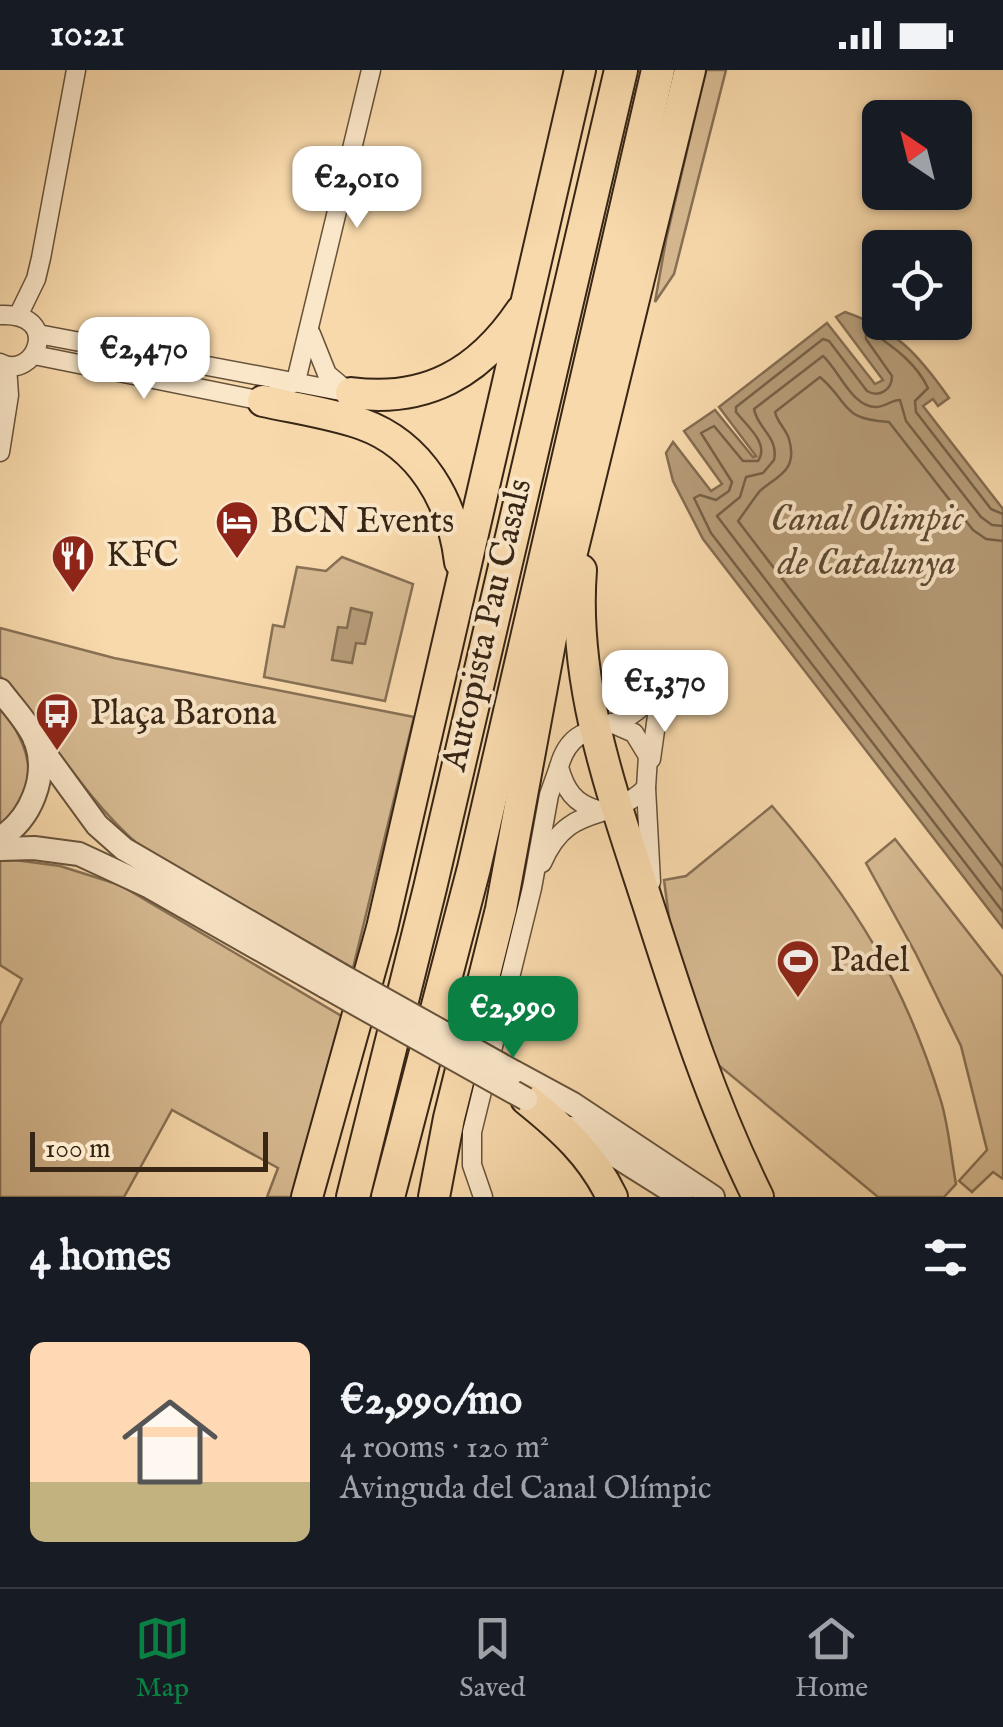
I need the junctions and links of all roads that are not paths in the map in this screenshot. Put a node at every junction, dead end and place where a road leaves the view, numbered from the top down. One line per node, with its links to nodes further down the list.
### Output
1 (76, 70): 8 (street)
2 (371, 70): 9 (street)
3 (580, 70): 7 (highway)
4 (621, 70): 34 (highway, Autopista Pau Casals)
5 (658, 70): 35 (highway, Autopista Pau Casals)
6 (690, 70): 17 (highway)
7 (525, 304): 14 (highway); 18 (highway)
8 (10, 314): 10 (street)
9 (309, 329): 13 (street); 14 (street)
10 (38, 334): 11 (street); 13 (street)
11 (34, 354): 12 (street); 15 (street)
12 (4, 365): 16 (street)
13 (296, 380): 14 (street); 15 (street)
14 (350, 393)
15 (263, 401): 18 (highway)
16 (0, 452)
17 (596, 458): 20 (highway); 32 (highway)
18 (461, 580): 33 (highway)
19 (0, 690): 21 (street)
20 (604, 725): 22 (street); 23 (street); 23 (street); 25 (highway)
21 (36, 740): 26 (street); 30 (street)
22 (559, 766): 25 (street); 28 (street)
23 (650, 767): 24 (street)
24 (646, 788): 25 (street); 29 (street)
25 (608, 808): 28 (street); 29 (highway)
26 (0, 838)
27 (0, 849): 30 (street)
28 (532, 888): 38 (street)
29 (657, 932): 42 (highway)
30 (332, 980): 31 (street, bridge)
31 (520, 1086): 39 (highway); 40 (street); 41 (street)
32 (449, 1118): 36 (highway); 37 (highway)
33 (306, 1197)
34 (353, 1197)
35 (388, 1197)
36 (424, 1197)
37 (434, 1197)
38 (483, 1197)
39 (612, 1197)
40 (680, 1197)
41 (713, 1197)
42 (758, 1197)

